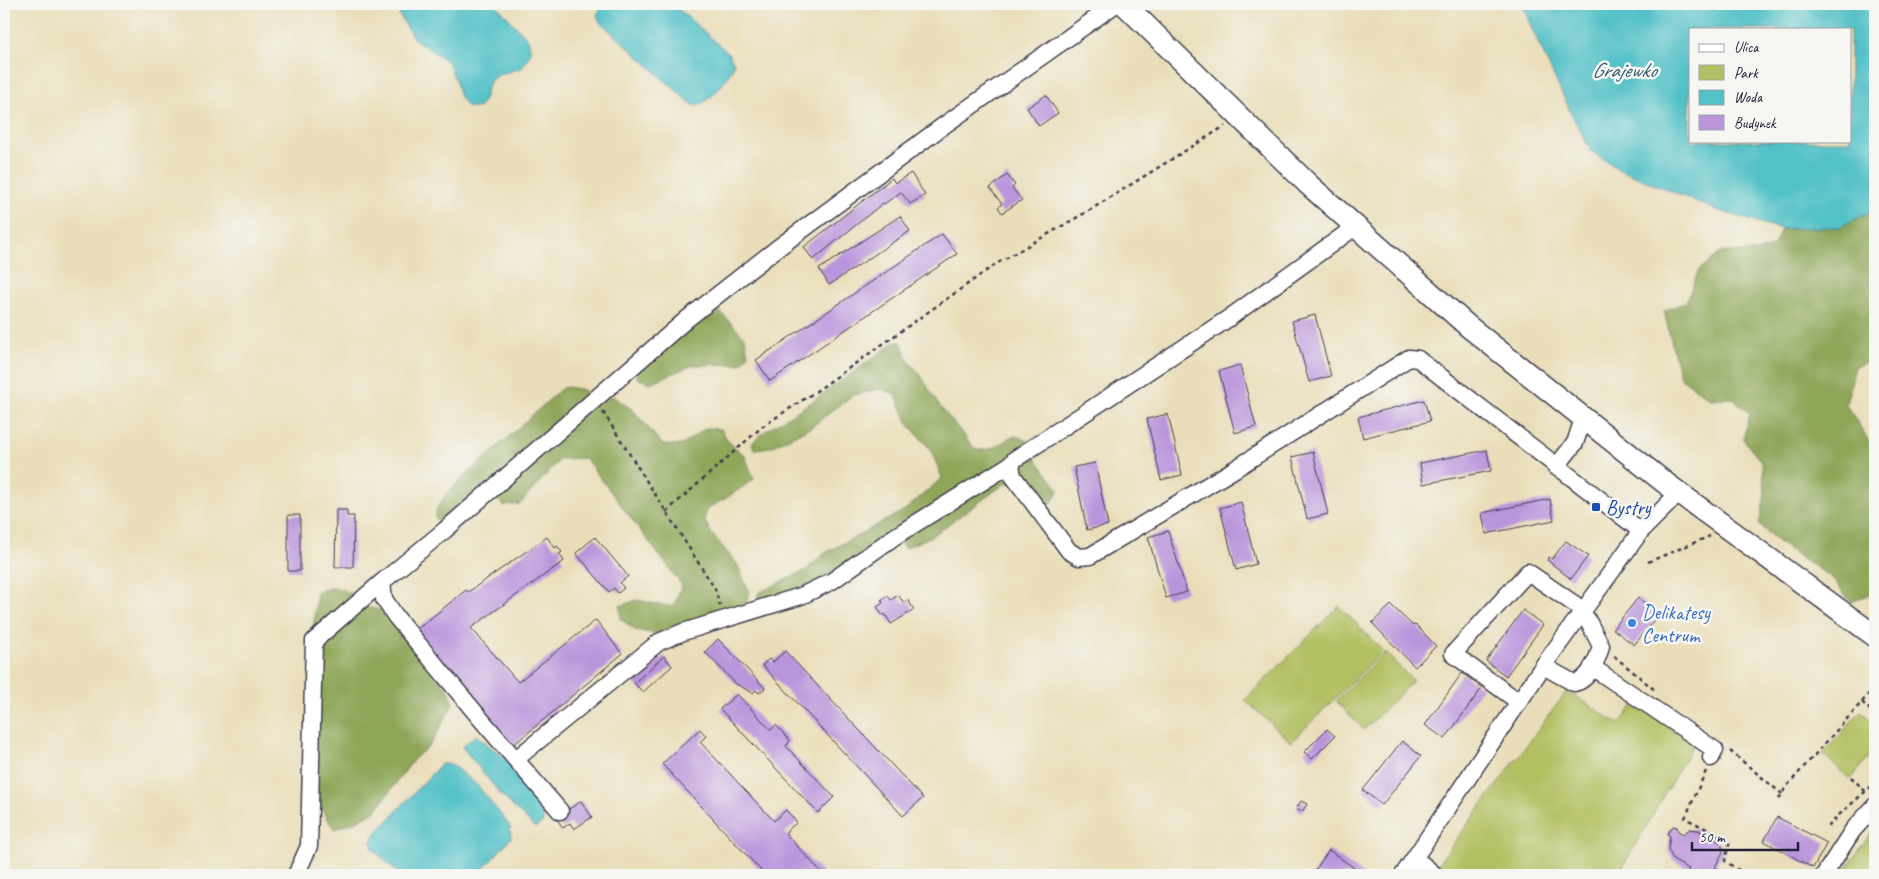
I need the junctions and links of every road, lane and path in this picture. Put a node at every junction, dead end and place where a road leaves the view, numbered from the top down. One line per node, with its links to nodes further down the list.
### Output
1 (1116, 4): 5 (street)
2 (1124, 4): 3 (main road)
3 (1239, 117): 4 (main road); 10 (path)
4 (1356, 228): 6 (main road); 7 (street)
5 (595, 398): 10 (path); 14 (street)
6 (1583, 419): 8 (street); 9 (main road)
7 (1011, 464): 8 (street); 16 (street)
8 (1556, 467): 11 (street)
9 (1679, 493): 11 (street); 17 (main road)
10 (666, 512): 16 (path)
11 (1641, 531): 15 (street)
12 (1712, 535): 13 (path)
13 (1648, 562)
14 (382, 582): 25 (street); 34 (street)
15 (1582, 612): 18 (street); 19 (street); 21 (street)
16 (725, 619): 25 (street)
17 (1875, 636)
18 (1543, 666): 19 (street); 21 (street)
19 (1592, 667): 24 (street)
20 (1875, 686): 22 (path)
21 (1519, 702): 33 (street)
22 (1862, 702): 23 (path); 29 (path)
23 (1875, 715)
24 (1711, 758): 37 (path)
25 (516, 760): 31 (street)
26 (1851, 777): 28 (path)
27 (1875, 784): 28 (path)
28 (1866, 792): 32 (path)
29 (1779, 799)
30 (1875, 806): 38 (street)
31 (560, 811)
32 (1828, 827)
33 (1416, 858): 35 (street); 36 (street)
34 (296, 875)
35 (1403, 875)
36 (1435, 875)
37 (1746, 875)
38 (1824, 875)

